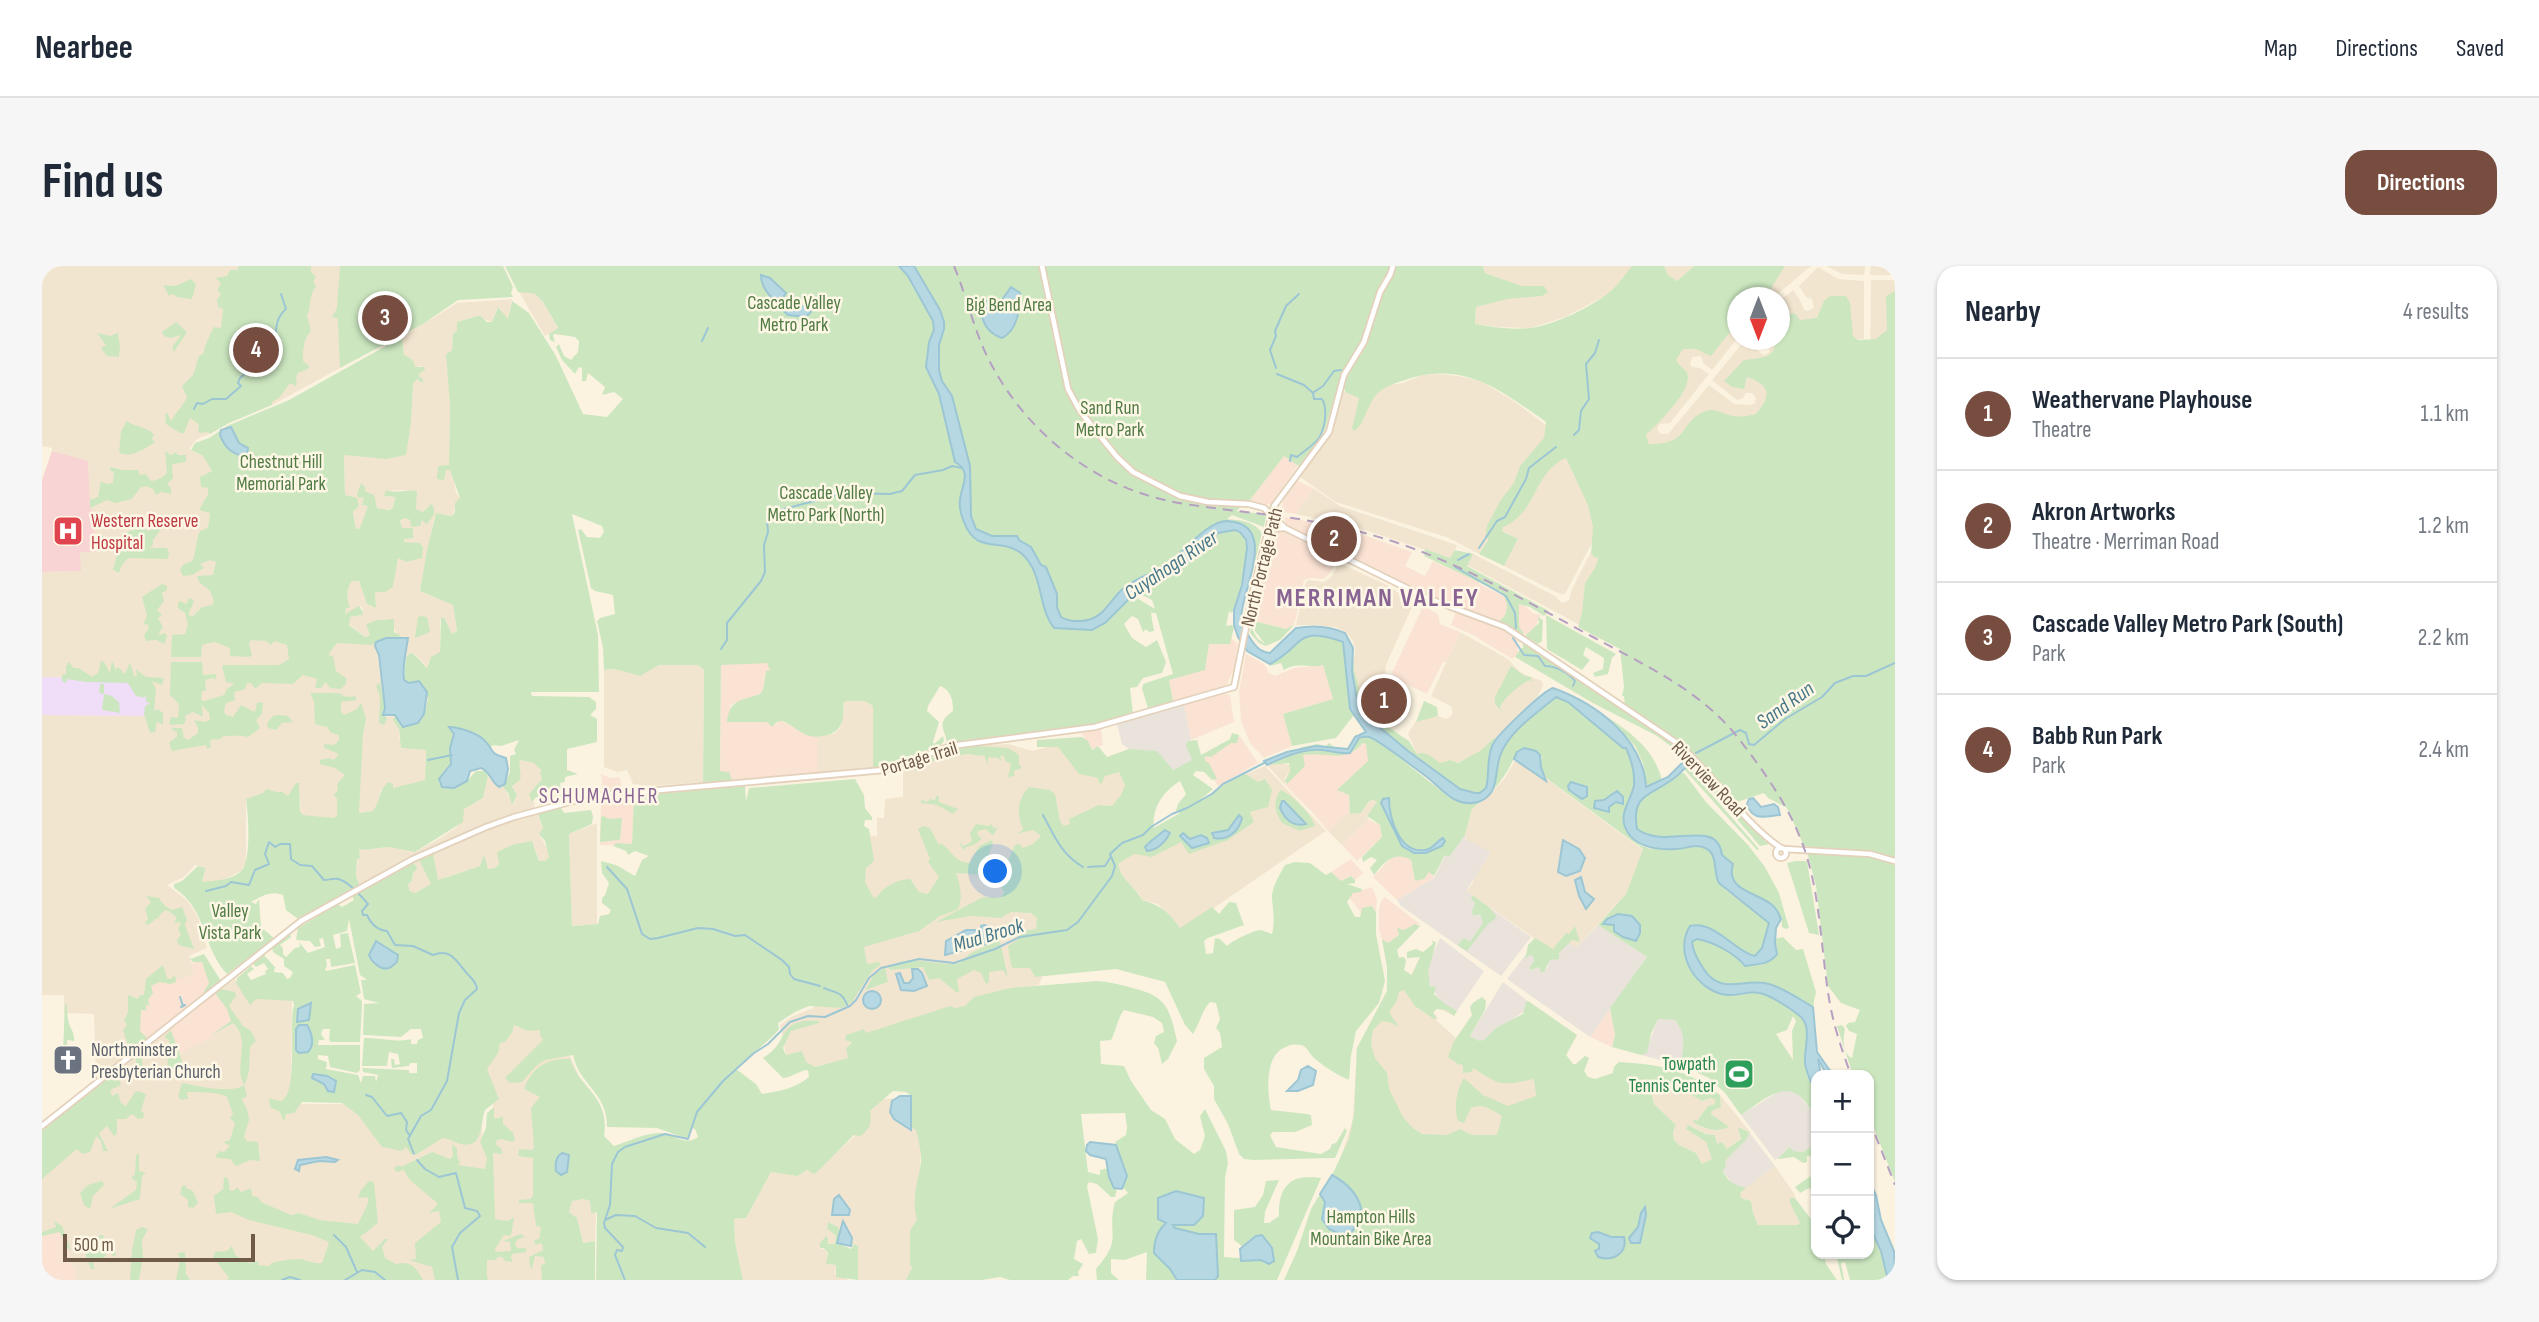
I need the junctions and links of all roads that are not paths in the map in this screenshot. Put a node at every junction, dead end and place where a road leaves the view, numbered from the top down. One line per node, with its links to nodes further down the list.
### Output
1 (1042, 266): 4 (main road)
2 (1393, 266): 3 (main road, North Portage Path)
3 (1275, 506): 4 (main road); 5 (main road, North Portage Path)
4 (1262, 508): 5 (main road, Riverview Road)
5 (1271, 515): 6 (main road, Riverview Road); 7 (main road, North Portage Path)
6 (1285, 528): 7 (main road); 11 (main road, Riverview Road)
7 (1267, 537): 8 (main road, North Portage Path)
8 (1236, 673): 9 (main road, North Portage Path); 10 (main road)
9 (1234, 687): 10 (main road, Portage Trail)
10 (1214, 694): 15 (main road, Portage Trail)
11 (1771, 843): 12 (main road, Riverview Road); 13 (main road, Riverview Road)
12 (1783, 851): 13 (main road); 13 (main road); 14 (main road)
13 (1776, 854)
14 (1895, 861)
15 (42, 1126)

